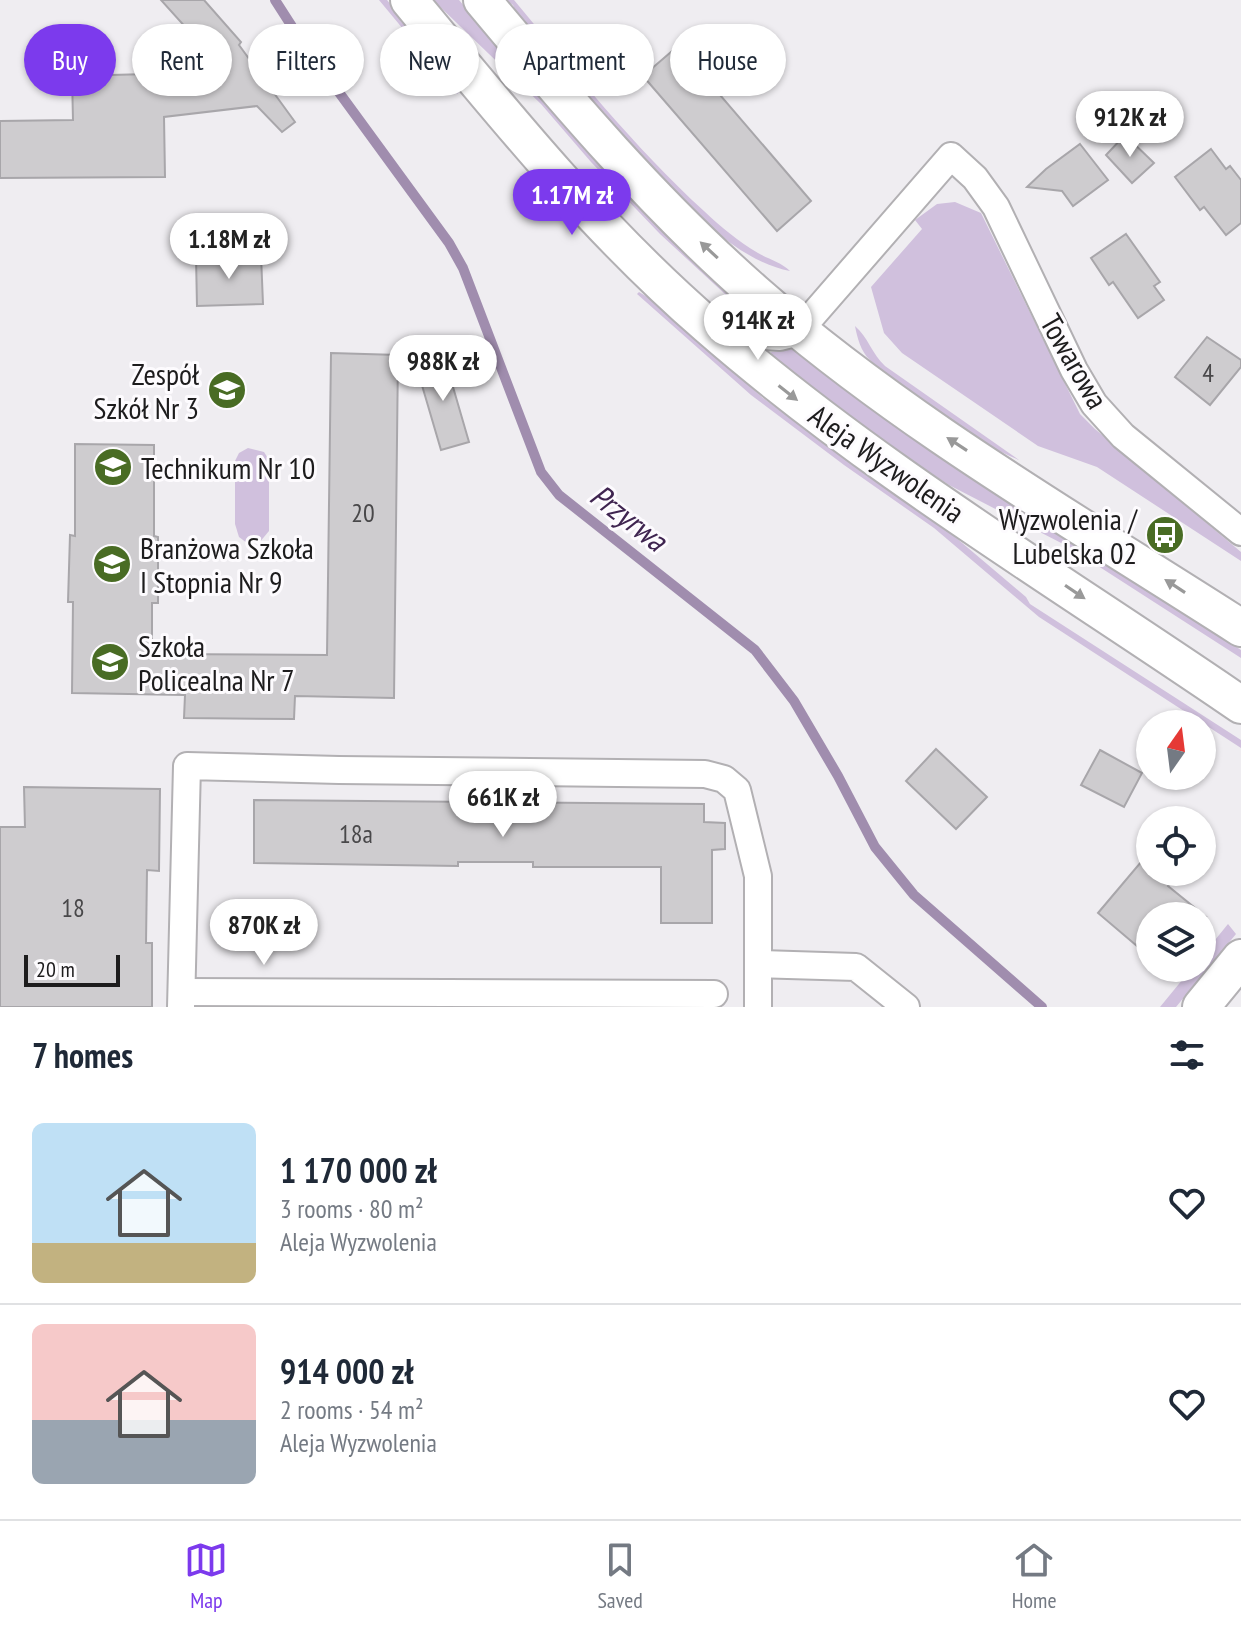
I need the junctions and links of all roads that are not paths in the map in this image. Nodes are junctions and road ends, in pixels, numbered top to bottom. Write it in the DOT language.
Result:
graph roads {
  1 [pos="409,0"];
  2 [pos="482,0"];
  3 [pos="707,325"];
  4 [pos="799,329"];
  5 [pos="1241,532"];
  6 [pos="1241,628"];
  7 [pos="1241,705"];
  8 [pos="1241,958"];
  9 [pos="758,964"];
  10 [pos="714,994"];
  11 [pos="181,999"];
  12 [pos="758,1007"];
  13 [pos="906,1007"];
  14 [pos="1201,1007"];
  1 -- 3 [label="main road, Aleja Wyzwolenia"];
  4 -- 2 [label="main road, Aleja Wyzwolenia, one-way"];
  3 -- 4 [label="street"];
  3 -- 7 [label="main road, Aleja Wyzwolenia, one-way"];
  4 -- 5 [label="street, Towarowa"];
  6 -- 4 [label="main road, Aleja Wyzwolenia, one-way"];
  8 -- 14 [label="main road"];
  9 -- 11 [label="street"];
  9 -- 12 [label="street"];
  9 -- 13 [label="street"];
  10 -- 11 [label="street"];
}
